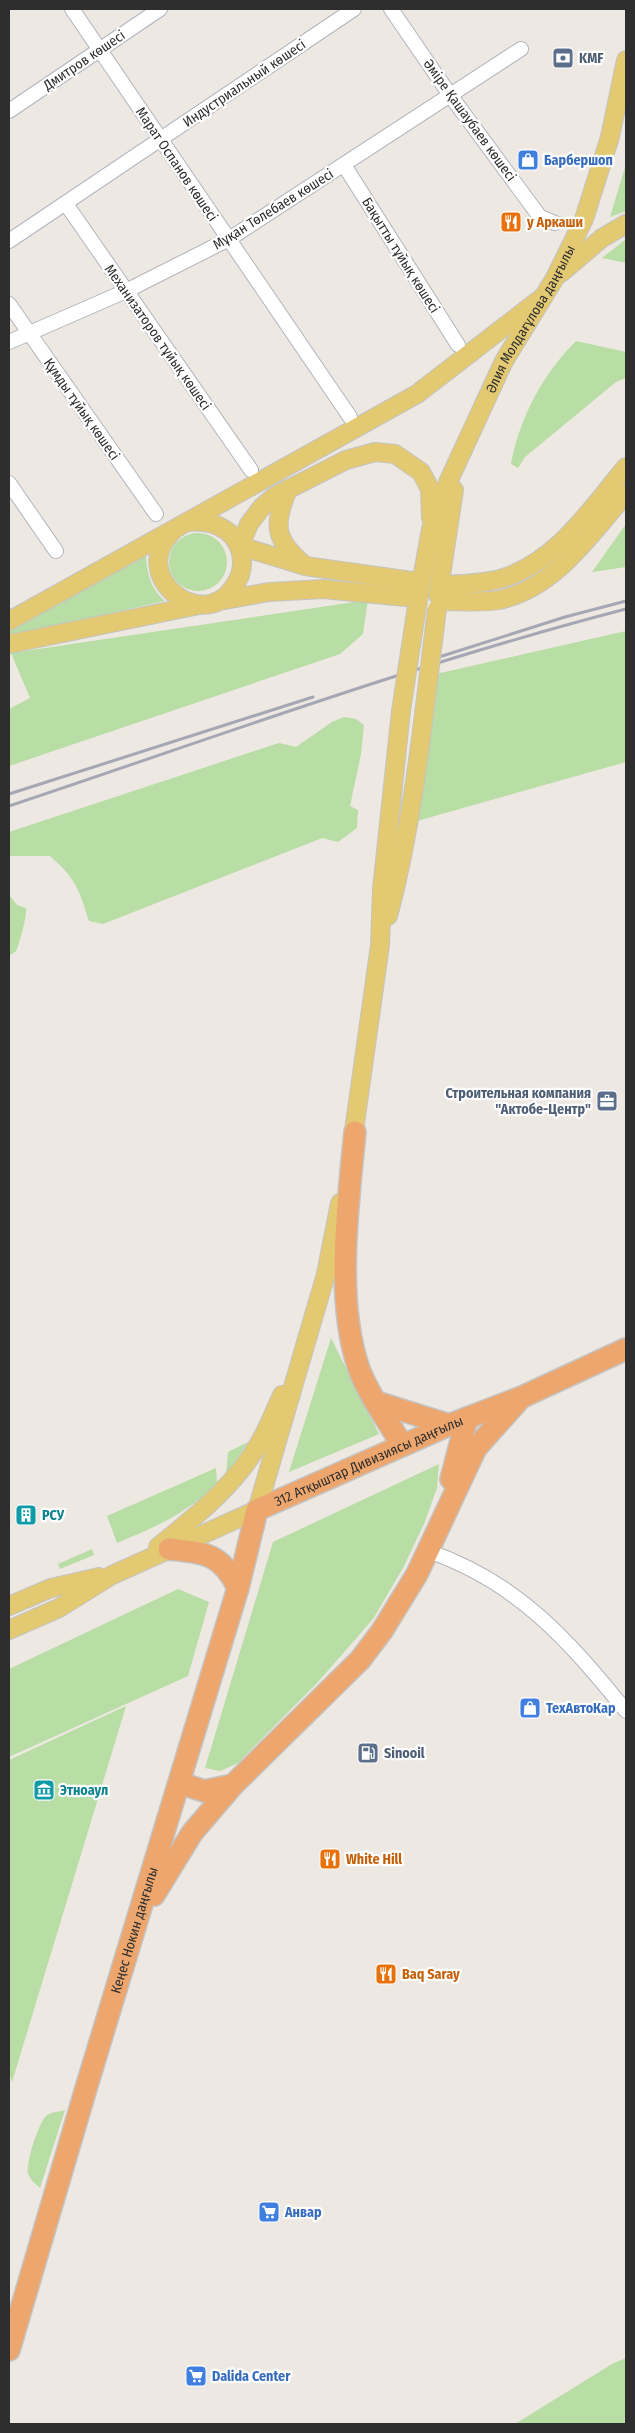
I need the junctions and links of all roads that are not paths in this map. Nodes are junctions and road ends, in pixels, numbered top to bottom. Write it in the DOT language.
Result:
graph roads {
  1 [pos="72,9"];
  2 [pos="160,9"];
  3 [pos="354,9"];
  4 [pos="391,9"];
  5 [pos="99,49"];
  6 [pos="521,49"];
  7 [pos="626,60"];
  8 [pos="450,95"];
  9 [pos="623,97"];
  10 [pos="9,111"];
  11 [pos="160,140"];
  12 [pos="344,165"];
  13 [pos="66,204"];
  14 [pos="555,223"];
  15 [pos="626,224"];
  16 [pos="229,239"];
  17 [pos="9,241"];
  18 [pos="555,278"];
  19 [pos="126,291"];
  20 [pos="543,297"];
  21 [pos="9,304"];
  22 [pos="29,333"];
  23 [pos="9,342"];
  24 [pos="458,345"];
  25 [pos="350,417"];
  26 [pos="470,432"];
  27 [pos="626,467"];
  28 [pos="251,470"];
  29 [pos="9,483"];
  30 [pos="288,489"];
  31 [pos="626,494"];
  32 [pos="156,514"];
  33 [pos="182,525"];
  34 [pos="431,529"];
  35 [pos="240,546"];
  36 [pos="56,551"];
  37 [pos="305,566"];
  38 [pos="417,595"];
  39 [pos="440,598"];
  40 [pos="211,603"];
  41 [pos="9,621"];
  42 [pos="9,644"];
  43 [pos="380,945"];
  44 [pos="355,1132"];
  45 [pos="309,1338"];
  46 [pos="626,1350"];
  47 [pos="522,1397"];
  48 [pos="376,1402"];
  49 [pos="458,1422"];
  50 [pos="402,1445"];
  51 [pos="257,1510"];
  52 [pos="445,1512"];
  53 [pos="170,1549"];
  54 [pos="428,1551"];
  55 [pos="142,1561"];
  56 [pos="112,1574"];
  57 [pos="238,1588"];
  58 [pos="9,1606"];
  59 [pos="9,1630"];
  60 [pos="626,1711"];
  61 [pos="180,1783"];
  62 [pos="233,1785"];
  63 [pos="134,1931"];
  64 [pos="9,2350"];
  1 -- 5 [label="street, Марат Оспанов көшесі"];
  2 -- 5 [label="street, Дмитров көшесі"];
  3 -- 11 [label="street, Индустриальный көшесі"];
  4 -- 8 [label="street, Әміре Қашаубаев көшесі"];
  5 -- 10 [label="street, Дмитров көшесі"];
  5 -- 11 [label="street, Марат Оспанов көшесі"];
  6 -- 8 [label="street, Мұқан Төлебаев көшесі"];
  7 -- 9 [label="main road, Әлия Молдағұлова даңғылы"];
  8 -- 12 [label="street, Мұқан Төлебаев көшесі"];
  8 -- 14 [label="street, Әміре Қашаубаев көшесі"];
  9 -- 18 [label="main road, Әлия Молдағұлова даңғылы"];
  11 -- 13 [label="street, Индустриальный көшесі"];
  11 -- 16 [label="street, Марат Оспанов көшесі"];
  12 -- 16 [label="street, Мұқан Төлебаев көшесі"];
  12 -- 24 [label="street, Бақытты тұйық көшесі"];
  13 -- 17 [label="street, Индустриальный көшесі"];
  13 -- 19 [label="street, Механизаторов тұйық көшесі"];
  15 -- 18 [label="main road"];
  16 -- 19 [label="street, Мұқан Төлебаев көшесі"];
  16 -- 25 [label="street, Марат Оспанов көшесі"];
  18 -- 20 [label="main road, Әлия Молдағұлова даңғылы"];
  19 -- 22 [label="street, Мұқан Төлебаев көшесі"];
  19 -- 28 [label="street, Механизаторов тұйық көшесі"];
  20 -- 26 [label="main road, Әлия Молдағұлова даңғылы"];
  20 -- 33 [label="main road"];
  21 -- 22 [label="street, Құмды тұйық көшесі"];
  22 -- 23 [label="street, Мұқан Төлебаев көшесі"];
  22 -- 32 [label="street, Құмды тұйық көшесі"];
  26 -- 34 [label="main road"];
  26 -- 39 [label="main road"];
  27 -- 39 [label="main road"];
  29 -- 36 [label="street"];
  30 -- 34 [label="main road"];
  30 -- 35 [label="main road"];
  30 -- 37 [label="main road"];
  31 -- 39 [label="main road"];
  33 -- 35 [label="main road"];
  33 -- 40 [label="main road"];
  33 -- 41 [label="main road"];
  34 -- 38 [label="main road"];
  35 -- 37 [label="main road"];
  35 -- 40 [label="main road"];
  37 -- 38 [label="main road"];
  38 -- 40 [label="main road"];
  38 -- 43 [label="main road, bridge"];
  39 -- 43 [label="main road, bridge"];
  40 -- 42 [label="main road"];
  43 -- 44 [label="main road"];
  44 -- 45 [label="main road"];
  44 -- 48 [label="highway"];
  45 -- 51 [label="main road"];
  45 -- 55 [label="main road"];
  46 -- 47 [label="highway, 312 Атқыштар Дивизиясы даңғылы"];
  47 -- 49 [label="highway, 312 Атқыштар Дивизиясы даңғылы"];
  47 -- 52 [label="highway"];
  48 -- 49 [label="highway"];
  48 -- 50 [label="highway"];
  49 -- 50 [label="highway, 312 Атқыштар Дивизиясы даңғылы"];
  49 -- 52 [label="highway"];
  50 -- 51 [label="highway, 312 Атқыштар Дивизиясы даңғылы"];
  51 -- 53 [label="main road, 312 Атқыштар Дивизиясы даңғылы"];
  51 -- 57 [label="highway, Кеңес Нокин даңғылы"];
  52 -- 54 [label="highway"];
  53 -- 55 [label="main road, 312 Атқыштар Дивизиясы даңғылы"];
  53 -- 57 [label="highway"];
  54 -- 60 [label="street"];
  54 -- 62 [label="highway"];
  55 -- 56 [label="main road, 312 Атқыштар Дивизиясы даңғылы"];
  56 -- 58 [label="main road, 312 Атқыштар Дивизиясы даңғылы"];
  56 -- 59 [label="main road, 312 Атқыштар Дивизиясы даңғылы"];
  57 -- 61 [label="highway, Кеңес Нокин даңғылы"];
  61 -- 62 [label="highway"];
  61 -- 63 [label="highway, Кеңес Нокин даңғылы"];
  62 -- 63 [label="highway"];
  63 -- 64 [label="highway, Кеңес Нокин даңғылы"];
}
